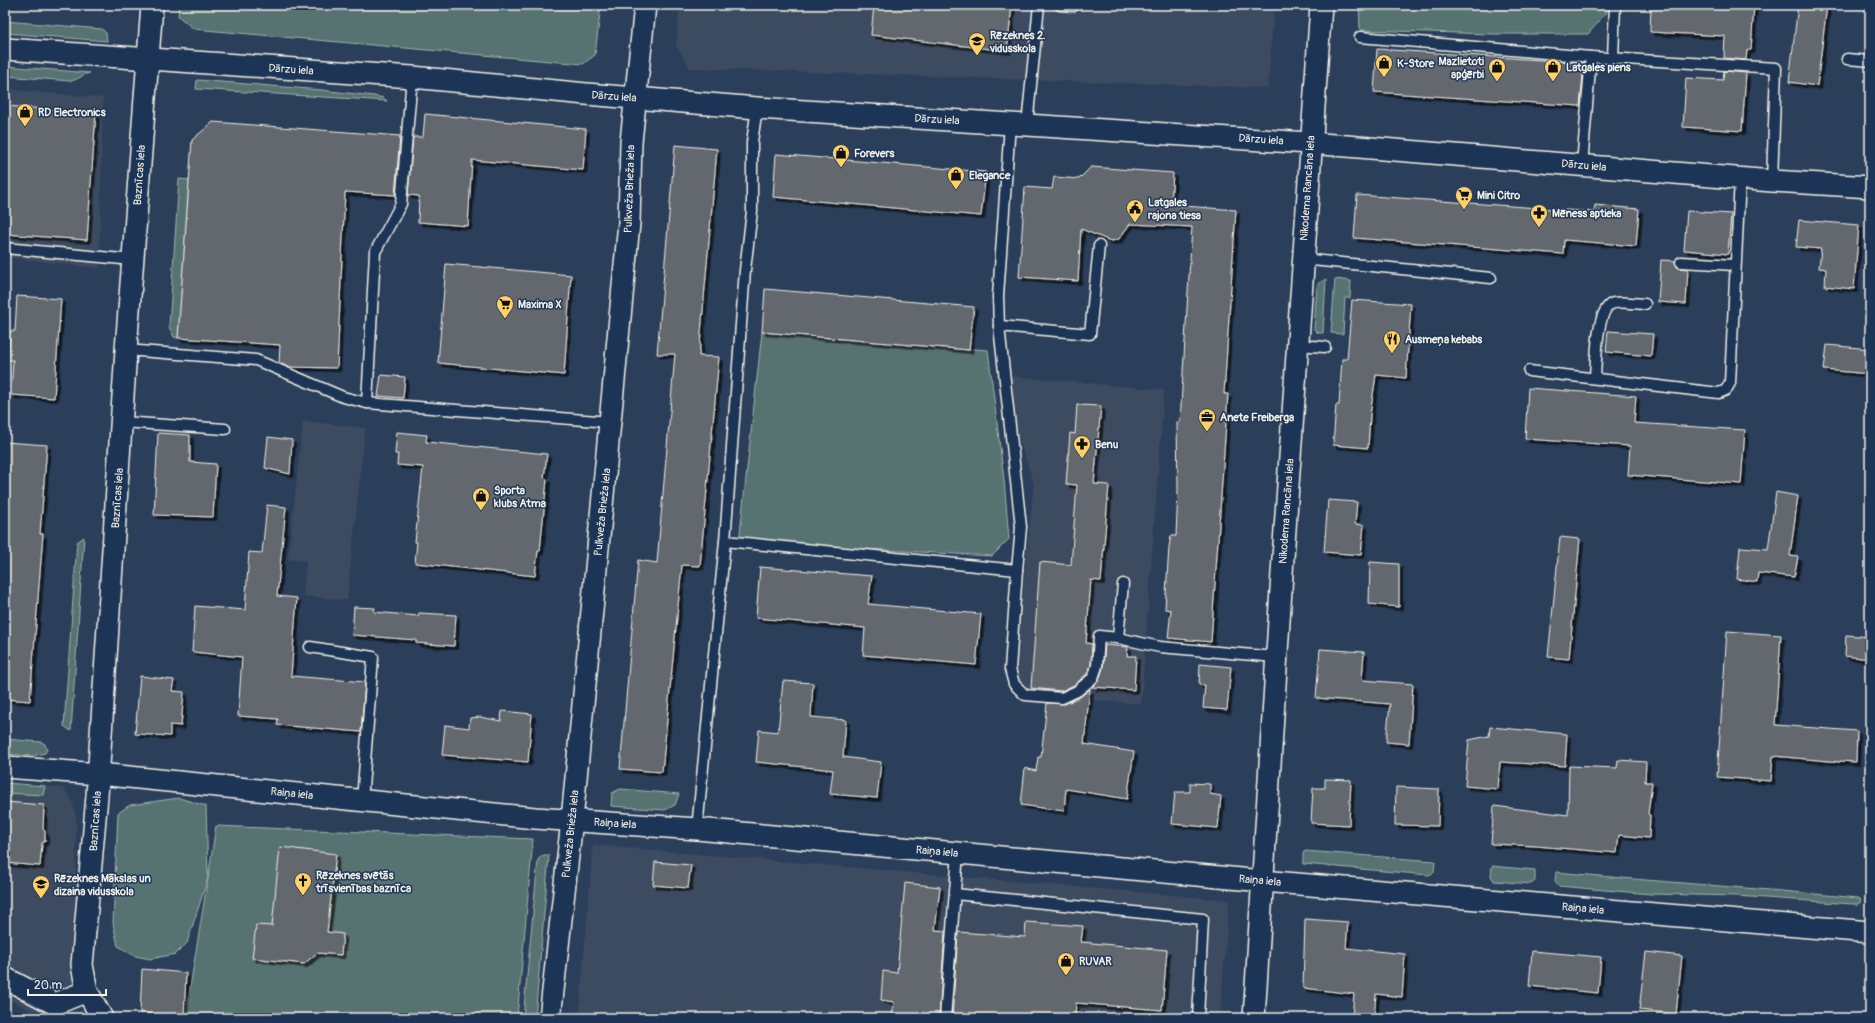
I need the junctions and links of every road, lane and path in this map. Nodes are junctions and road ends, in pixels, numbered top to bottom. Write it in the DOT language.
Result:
graph roads {
  1 [pos="152,5"];
  2 [pos="645,5"];
  3 [pos="1039,5"];
  4 [pos="1060,5"];
  5 [pos="1321,5"];
  6 [pos="1616,5"];
  7 [pos="1073,6"];
  8 [pos="1360,36"];
  9 [pos="5,49"];
  10 [pos="1591,57"];
  11 [pos="1613,58"];
  12 [pos="147,59"];
  13 [pos="1847,59"];
  14 [pos="1870,61"];
  15 [pos="412,77"];
  16 [pos="635,98"];
  17 [pos="757,108"];
  18 [pos="1019,124"];
  19 [pos="1310,143"];
  20 [pos="1582,165"];
  21 [pos="1740,178"];
  22 [pos="1772,181"];
  23 [pos="1870,187"];
  24 [pos="1099,246"];
  25 [pos="5,248"];
  26 [pos="1302,259"];
  27 [pos="133,260"];
  28 [pos="1682,262"];
  29 [pos="1735,265"];
  30 [pos="1490,278"];
  31 [pos="1645,304"];
  32 [pos="998,326"];
  33 [pos="1297,345"];
  34 [pos="1325,347"];
  35 [pos="126,350"];
  36 [pos="1529,371"];
  37 [pos="1595,378"];
  38 [pos="367,403"];
  39 [pos="122,422"];
  40 [pos="610,422"];
  41 [pos="225,429"];
  42 [pos="724,541"];
  43 [pos="1017,570"];
  44 [pos="1123,584"];
  45 [pos="1118,638"];
  46 [pos="310,647"];
  47 [pos="1276,657"];
  48 [pos="5,766"];
  49 [pos="99,774"];
  50 [pos="362,801"];
  51 [pos="572,820"];
  52 [pos="697,829"];
  53 [pos="958,853"];
  54 [pos="1262,881"];
  55 [pos="955,894"];
  56 [pos="1870,932"];
  57 [pos="5,978"];
  58 [pos="86,991"];
  59 [pos="102,1018"];
  60 [pos="550,1018"];
  61 [pos="945,1018"];
  62 [pos="1198,1018"];
  63 [pos="1254,1018"];
  1 -- 12 [label="street, Baznīcas iela"];
  2 -- 16 [label="street, Pulkveža Brieža iela"];
  3 -- 18 [label="lane"];
  4 -- 7 [label="lane"];
  5 -- 19 [label="street, Nikodema Rancāna iela"];
  6 -- 11 [label="lane"];
  8 -- 10 [label="lane"];
  9 -- 12 [label="street, Dārzu iela"];
  10 -- 11 [label="lane"];
  10 -- 20 [label="lane"];
  11 -- 22 [label="lane"];
  12 -- 15 [label="street, Dārzu iela"];
  12 -- 27 [label="street, Baznīcas iela"];
  13 -- 14 [label="lane"];
  15 -- 16 [label="street, Dārzu iela"];
  15 -- 38 [label="lane"];
  16 -- 17 [label="street, Dārzu iela"];
  16 -- 40 [label="street, Pulkveža Brieža iela"];
  17 -- 18 [label="street, Dārzu iela"];
  17 -- 42 [label="lane"];
  18 -- 19 [label="street, Dārzu iela"];
  18 -- 32 [label="lane"];
  19 -- 20 [label="street, Dārzu iela"];
  19 -- 26 [label="street, Nikodema Rancāna iela"];
  20 -- 21 [label="street, Dārzu iela"];
  21 -- 22 [label="street, Dārzu iela"];
  21 -- 29 [label="lane"];
  22 -- 23 [label="street, Dārzu iela"];
  24 -- 32 [label="lane"];
  25 -- 27 [label="lane"];
  26 -- 30 [label="lane"];
  26 -- 33 [label="street, Nikodema Rancāna iela"];
  27 -- 35 [label="street, Baznīcas iela"];
  28 -- 29 [label="lane"];
  29 -- 37 [label="lane"];
  31 -- 37 [label="lane"];
  32 -- 43 [label="lane"];
  33 -- 34 [label="lane"];
  33 -- 47 [label="street, Nikodema Rancāna iela"];
  35 -- 38 [label="lane"];
  35 -- 39 [label="street, Baznīcas iela"];
  36 -- 37 [label="lane"];
  38 -- 40 [label="lane"];
  39 -- 41 [label="lane"];
  39 -- 49 [label="street, Baznīcas iela"];
  40 -- 51 [label="street, Pulkveža Brieža iela"];
  42 -- 43 [label="lane"];
  42 -- 52 [label="lane"];
  43 -- 45 [label="lane"];
  44 -- 45 [label="lane"];
  45 -- 47 [label="lane"];
  46 -- 50 [label="lane"];
  47 -- 54 [label="street, Nikodema Rancāna iela"];
  48 -- 49 [label="street, Raiņa iela"];
  49 -- 50 [label="street, Raiņa iela"];
  49 -- 58 [label="street, Baznīcas iela"];
  50 -- 51 [label="street, Raiņa iela"];
  51 -- 52 [label="street, Raiņa iela"];
  51 -- 60 [label="street, Pulkveža Brieža iela"];
  52 -- 53 [label="street, Raiņa iela"];
  53 -- 54 [label="street, Raiņa iela"];
  53 -- 55 [label="lane"];
  54 -- 56 [label="street, Raiņa iela"];
  54 -- 63 [label="street, Nikodema Rancāna iela"];
  55 -- 61 [label="lane"];
  55 -- 62 [label="lane"];
  57 -- 58 [label="street"];
  58 -- 59 [label="street"];
}
